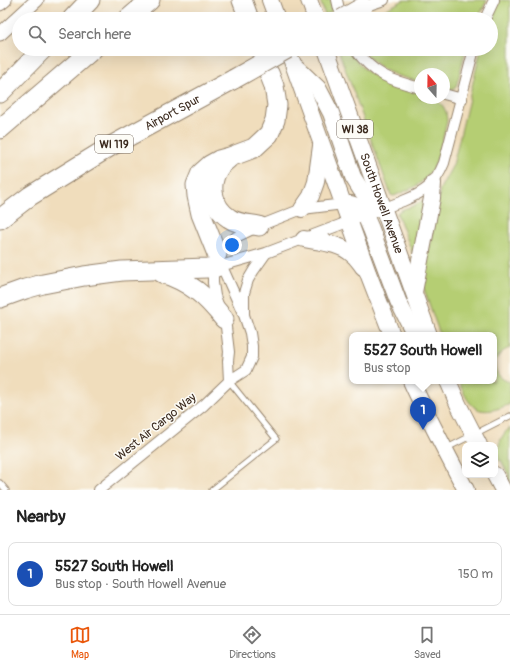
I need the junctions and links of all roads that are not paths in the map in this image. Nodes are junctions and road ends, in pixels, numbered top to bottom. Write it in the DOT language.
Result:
graph roads {
  1 [pos="5,0"];
  2 [pos="37,0"];
  3 [pos="90,0"];
  4 [pos="150,0"];
  5 [pos="242,0"];
  6 [pos="270,0"];
  7 [pos="309,0"];
  8 [pos="384,0"];
  9 [pos="494,0"];
  10 [pos="0,4"];
  11 [pos="368,4"];
  12 [pos="339,9"];
  13 [pos="24,12"];
  14 [pos="79,12"];
  15 [pos="136,12"];
  16 [pos="246,12"];
  17 [pos="274,12"];
  18 [pos="313,12"];
  19 [pos="488,12"];
  20 [pos="12,23"];
  21 [pos="0,34"];
  22 [pos="36,56"];
  23 [pos="85,56"];
  24 [pos="329,56"];
  25 [pos="362,56"];
  26 [pos="472,56"];
  27 [pos="291,58"];
  28 [pos="269,73"];
  29 [pos="414,86"];
  30 [pos="0,93"];
  31 [pos="450,96"];
  32 [pos="462,99"];
  33 [pos="0,129"];
  34 [pos="322,143"];
  35 [pos="230,157"];
  36 [pos="433,183"];
  37 [pos="344,204"];
  38 [pos="384,208"];
  39 [pos="302,209"];
  40 [pos="365,215"];
  41 [pos="0,219"];
  42 [pos="349,221"];
  43 [pos="259,226"];
  44 [pos="304,239"];
  45 [pos="266,253"];
  46 [pos="217,260"];
  47 [pos="155,270"];
  48 [pos="368,273"];
  49 [pos="414,292"];
  50 [pos="0,298"];
  51 [pos="244,315"];
  52 [pos="224,318"];
  53 [pos="391,332"];
  54 [pos="414,332"];
  55 [pos="428,332"];
  56 [pos="229,381"];
  57 [pos="412,384"];
  58 [pos="445,384"];
  59 [pos="449,384"];
  60 [pos="458,404"];
  61 [pos="510,416"];
  62 [pos="476,439"];
  63 [pos="444,449"];
  64 [pos="497,478"];
  65 [pos="0,483"];
  66 [pos="6,490"];
  67 [pos="99,490"];
  68 [pos="212,490"];
  69 [pos="466,490"];
  70 [pos="503,490"];
  1 -- 10 [label="street"];
  2 -- 13 [label="street"];
  3 -- 14 [label="highway"];
  4 -- 15 [label="highway"];
  5 -- 16 [label="highway"];
  6 -- 17 [label="main road"];
  7 -- 18 [label="main road"];
  8 -- 11 [label="street"];
  9 -- 19 [label="street"];
  11 -- 12 [label="highway, bridge"];
  20 -- 21 [label="street"];
  22 -- 30 [label="highway"];
  23 -- 33 [label="highway"];
  24 -- 38 [label="main road, South Howell Avenue / WI 38"];
  25 -- 29 [label="street"];
  26 -- 32 [label="street"];
  27 -- 34 [label="main road, WI 38"];
  27 -- 38 [label="main road"];
  27 -- 41 [label="highway, Airport Spur / WI 119, bridge"];
  28 -- 35 [label="highway"];
  31 -- 32 [label="street"];
  32 -- 36 [label="street"];
  34 -- 37 [label="main road, WI 38"];
  34 -- 39 [label="main road"];
  35 -- 43 [label="highway"];
  35 -- 46 [label="highway"];
  36 -- 38 [label="street"];
  36 -- 49 [label="main road"];
  37 -- 39 [label="street"];
  37 -- 40 [label="main road"];
  37 -- 42 [label="main road, WI 38"];
  38 -- 40 [label="street"];
  38 -- 49 [label="main road, South Howell Avenue / WI 38"];
  39 -- 43 [label="street"];
  40 -- 42 [label="street"];
  40 -- 54 [label="main road"];
  42 -- 44 [label="street"];
  42 -- 48 [label="main road, WI 38"];
  43 -- 46 [label="street"];
  44 -- 45 [label="street"];
  44 -- 48 [label="main road"];
  45 -- 46 [label="street"];
  45 -- 51 [label="street, West Air Cargo Way"];
  46 -- 47 [label="highway"];
  46 -- 51 [label="street"];
  46 -- 52 [label="street"];
  47 -- 50 [label="highway"];
  47 -- 52 [label="highway"];
  48 -- 53 [label="main road, WI 38"];
  49 -- 55 [label="main road, South Howell Avenue / WI 38"];
  51 -- 56 [label="street, West Air Cargo Way"];
  52 -- 56 [label="street"];
  56 -- 67 [label="street, West Air Cargo Way"];
  56 -- 68 [label="lane"];
  57 -- 63 [label="main road"];
  58 -- 60 [label="main road"];
  59 -- 60 [label="main road"];
  60 -- 62 [label="main road"];
  61 -- 62 [label="lane"];
  62 -- 63 [label="lane"];
  63 -- 69 [label="main road"];
  64 -- 70 [label="main road"];
  65 -- 66 [label="lane"];
}
